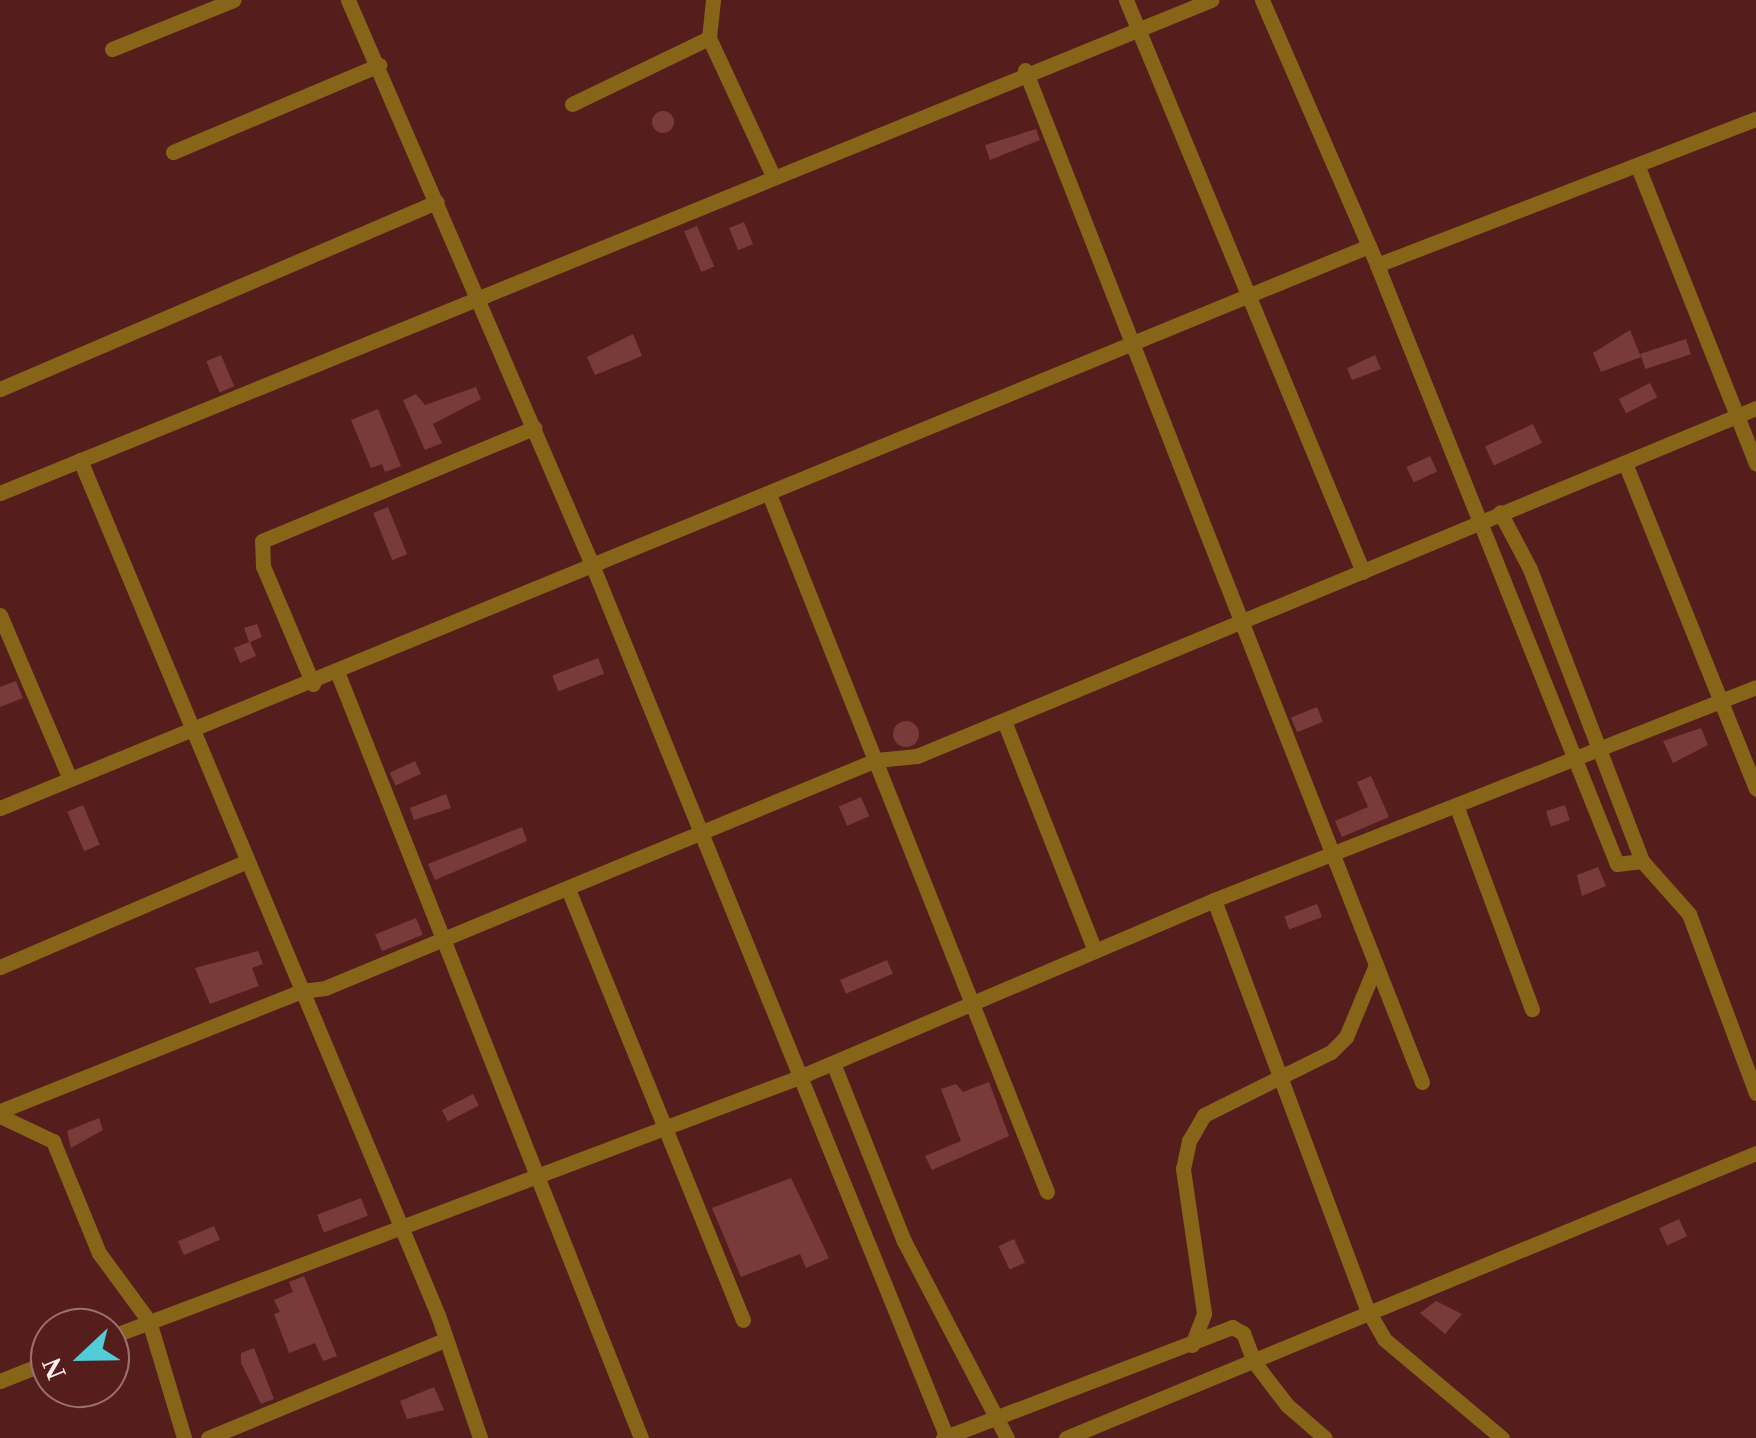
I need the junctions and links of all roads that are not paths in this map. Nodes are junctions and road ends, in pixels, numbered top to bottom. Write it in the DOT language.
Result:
graph roads {
  1 [pos="233,0"];
  2 [pos="348,0"];
  3 [pos="713,0"];
  4 [pos="1126,0"];
  5 [pos="1211,0"];
  6 [pos="1262,0"];
  7 [pos="192,8"];
  8 [pos="1140,34"];
  9 [pos="709,38"];
  10 [pos="112,50"];
  11 [pos="379,66"];
  12 [pos="1026,70"];
  13 [pos="572,104"];
  14 [pos="1756,119"];
  15 [pos="172,152"];
  16 [pos="1638,166"];
  17 [pos="772,174"];
  18 [pos="437,202"];
  19 [pos="1369,246"];
  20 [pos="1377,265"];
  21 [pos="1248,296"];
  22 [pos="479,298"];
  23 [pos="1132,343"];
  24 [pos="0,389"];
  25 [pos="1756,408"];
  26 [pos="1737,416"];
  27 [pos="534,428"];
  28 [pos="80,460"];
  29 [pos="1756,462"];
  30 [pos="1625,463"];
  31 [pos="0,493"];
  32 [pos="769,494"];
  33 [pos="1500,512"];
  34 [pos="1475,522"];
  35 [pos="593,567"];
  36 [pos="1363,572"];
  37 [pos="0,615"];
  38 [pos="1244,622"];
  39 [pos="338,674"];
  40 [pos="313,684"];
  41 [pos="1756,687"];
  42 [pos="1720,701"];
  43 [pos="1004,721"];
  44 [pos="190,734"];
  45 [pos="1600,745"];
  46 [pos="1570,756"];
  47 [pos="876,760"];
  48 [pos="70,779"];
  49 [pos="1756,789"];
  50 [pos="1456,805"];
  51 [pos="0,808"];
  52 [pos="700,834"];
  53 [pos="1332,854"];
  54 [pos="1642,860"];
  55 [pos="245,862"];
  56 [pos="568,889"];
  57 [pos="1214,900"];
  58 [pos="446,939"];
  59 [pos="1095,950"];
  60 [pos="1376,965"];
  61 [pos="0,967"];
  62 [pos="301,992"];
  63 [pos="974,1003"];
  64 [pos="1532,1010"];
  65 [pos="833,1062"];
  66 [pos="797,1078"];
  67 [pos="1282,1080"];
  68 [pos="1422,1082"];
  69 [pos="1756,1093"];
  70 [pos="0,1113"];
  71 [pos="666,1126"];
  72 [pos="1756,1152"];
  73 [pos="540,1172"];
  74 [pos="1047,1192"];
  75 [pos="400,1224"];
  76 [pos="1367,1309"];
  77 [pos="743,1320"];
  78 [pos="148,1322"];
  79 [pos="130,1329"];
  80 [pos="446,1340"];
  81 [pos="1192,1345"];
  82 [pos="1254,1362"];
  83 [pos="30,1369"];
  84 [pos="0,1381"];
  85 [pos="996,1418"];
  86 [pos="184,1438"];
  87 [pos="208,1438"];
  88 [pos="480,1438"];
  89 [pos="641,1438"];
  90 [pos="946,1438"];
  91 [pos="1007,1438"];
  92 [pos="1066,1438"];
  93 [pos="1326,1438"];
  94 [pos="1502,1438"];
  1 -- 7 [label="street"];
  2 -- 11 [label="street"];
  3 -- 9 [label="street"];
  4 -- 8 [label="street"];
  5 -- 8 [label="street"];
  6 -- 19 [label="street"];
  7 -- 10 [label="street"];
  8 -- 12 [label="street"];
  8 -- 21 [label="street"];
  9 -- 13 [label="street"];
  9 -- 17 [label="street"];
  11 -- 15 [label="street"];
  11 -- 18 [label="street"];
  12 -- 17 [label="street"];
  12 -- 23 [label="street"];
  14 -- 16 [label="street"];
  16 -- 20 [label="street"];
  16 -- 26 [label="street"];
  17 -- 22 [label="street"];
  18 -- 22 [label="street"];
  18 -- 24 [label="street"];
  19 -- 20 [label="street"];
  19 -- 21 [label="street"];
  20 -- 34 [label="street"];
  21 -- 23 [label="street"];
  21 -- 36 [label="street"];
  22 -- 27 [label="street"];
  22 -- 28 [label="street"];
  23 -- 32 [label="street"];
  23 -- 38 [label="street"];
  25 -- 26 [label="street"];
  26 -- 29 [label="street"];
  26 -- 30 [label="street"];
  27 -- 35 [label="street"];
  27 -- 40 [label="street"];
  28 -- 31 [label="street"];
  28 -- 44 [label="street"];
  30 -- 33 [label="street"];
  30 -- 42 [label="street"];
  32 -- 35 [label="street"];
  32 -- 47 [label="street"];
  33 -- 34 [label="street"];
  33 -- 45 [label="street"];
  34 -- 36 [label="street"];
  34 -- 46 [label="street"];
  35 -- 39 [label="street"];
  35 -- 52 [label="street"];
  36 -- 38 [label="street"];
  37 -- 48 [label="street"];
  38 -- 43 [label="street"];
  38 -- 53 [label="street"];
  39 -- 40 [label="street"];
  39 -- 58 [label="street"];
  40 -- 44 [label="street"];
  41 -- 42 [label="street"];
  42 -- 45 [label="street"];
  42 -- 49 [label="street"];
  43 -- 47 [label="street"];
  43 -- 59 [label="street"];
  44 -- 48 [label="street"];
  44 -- 55 [label="street"];
  45 -- 46 [label="street"];
  45 -- 54 [label="street"];
  46 -- 50 [label="street"];
  46 -- 54 [label="street"];
  47 -- 52 [label="street"];
  47 -- 63 [label="street"];
  48 -- 51 [label="street"];
  50 -- 53 [label="street"];
  50 -- 64 [label="street"];
  52 -- 56 [label="street"];
  52 -- 66 [label="street"];
  53 -- 57 [label="street"];
  53 -- 60 [label="street"];
  54 -- 69 [label="street"];
  55 -- 61 [label="street"];
  55 -- 62 [label="street"];
  56 -- 58 [label="street"];
  56 -- 71 [label="street"];
  57 -- 59 [label="street"];
  57 -- 67 [label="street"];
  58 -- 62 [label="street"];
  58 -- 73 [label="street"];
  59 -- 63 [label="street"];
  60 -- 67 [label="street"];
  60 -- 68 [label="street"];
  62 -- 70 [label="street"];
  62 -- 75 [label="street"];
  63 -- 65 [label="street"];
  63 -- 74 [label="street"];
  65 -- 66 [label="street"];
  65 -- 85 [label="street"];
  66 -- 71 [label="street"];
  66 -- 90 [label="street"];
  67 -- 76 [label="street"];
  67 -- 81 [label="street"];
  70 -- 78 [label="street"];
  71 -- 73 [label="street"];
  71 -- 77 [label="street"];
  72 -- 76 [label="street"];
  73 -- 75 [label="street"];
  73 -- 89 [label="street"];
  75 -- 78 [label="street"];
  75 -- 80 [label="street"];
  76 -- 82 [label="street"];
  76 -- 94 [label="street"];
  78 -- 79 [label="street"];
  78 -- 86 [label="street"];
  80 -- 87 [label="street"];
  80 -- 88 [label="street"];
  81 -- 82 [label="street"];
  81 -- 85 [label="street"];
  82 -- 92 [label="street"];
  82 -- 93 [label="street"];
  83 -- 84 [label="street"];
  85 -- 90 [label="street"];
  85 -- 91 [label="street"];
}
